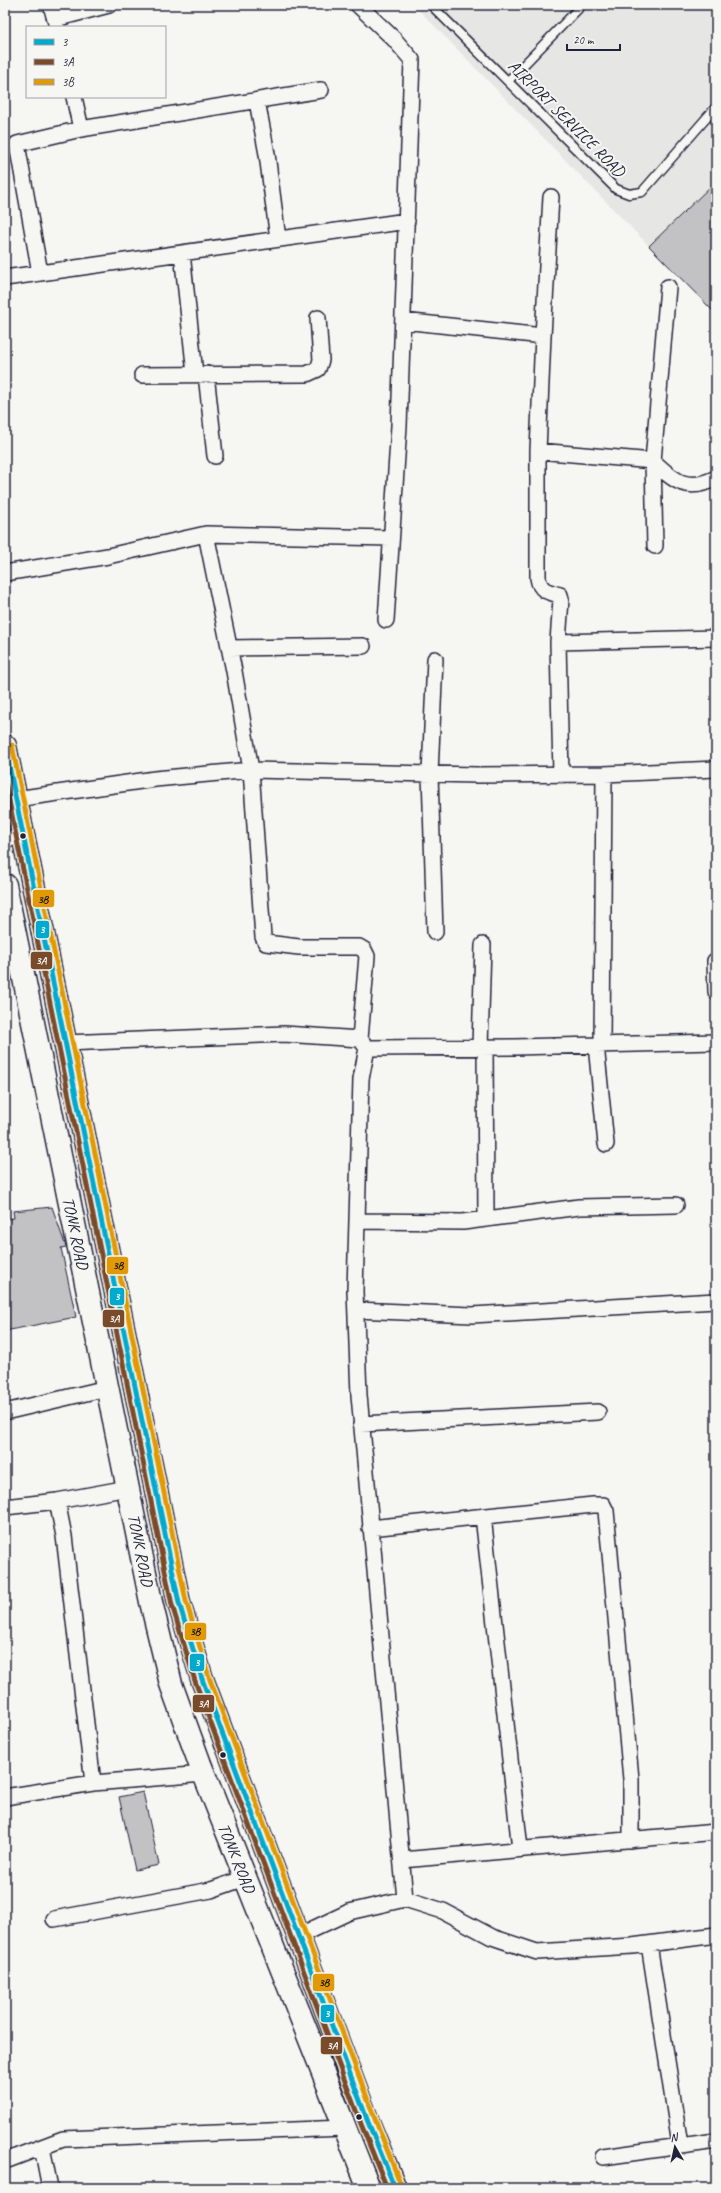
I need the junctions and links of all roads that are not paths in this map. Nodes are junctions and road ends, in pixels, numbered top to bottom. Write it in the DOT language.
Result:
graph roads {
  1 [pos="109,5"];
  2 [pos="358,5"];
  3 [pos="431,5"];
  4 [pos="582,5"];
  5 [pos="54,17"];
  6 [pos="508,81"];
  7 [pos="321,90"];
  8 [pos="74,98"];
  9 [pos="257,101"];
  10 [pos="716,107"];
  11 [pos="82,129"];
  12 [pos="551,197"];
  13 [pos="407,221"];
  14 [pos="278,239"];
  15 [pos="182,253"];
  16 [pos="40,273"];
  17 [pos="5,278"];
  18 [pos="668,287"];
  19 [pos="318,318"];
  20 [pos="403,321"];
  21 [pos="543,336"];
  22 [pos="142,374"];
  23 [pos="201,374"];
  24 [pos="538,451"];
  25 [pos="215,456"];
  26 [pos="653,461"];
  27 [pos="716,478"];
  28 [pos="206,534"];
  29 [pos="391,538"];
  30 [pos="655,546"];
  31 [pos="5,573"];
  32 [pos="386,620"];
  33 [pos="716,638"];
  34 [pos="558,642"];
  35 [pos="363,646"];
  36 [pos="229,648"];
  37 [pos="435,659"];
  38 [pos="5,746"];
  39 [pos="716,769"];
  40 [pos="251,770"];
  41 [pos="430,774"];
  42 [pos="561,774"];
  43 [pos="604,774"];
  44 [pos="16,799"];
  45 [pos="14,838"];
  46 [pos="5,885"];
  47 [pos="435,932"];
  48 [pos="483,945"];
  49 [pos="715,961"];
  50 [pos="716,992"];
  51 [pos="65,1042"];
  52 [pos="716,1042"];
  53 [pos="363,1043"];
  54 [pos="599,1045"];
  55 [pos="483,1047"];
  56 [pos="606,1144"];
  57 [pos="676,1205"];
  58 [pos="486,1218"];
  59 [pos="357,1221"];
  60 [pos="716,1301"];
  61 [pos="356,1310"];
  62 [pos="107,1388"];
  63 [pos="5,1412"];
  64 [pos="598,1412"];
  65 [pos="361,1424"];
  66 [pos="128,1488"];
  67 [pos="57,1501"];
  68 [pos="5,1507"];
  69 [pos="483,1516"];
  70 [pos="370,1528"];
  71 [pos="204,1774"];
  72 [pos="93,1783"];
  73 [pos="5,1797"];
  74 [pos="716,1832"];
  75 [pos="631,1840"];
  76 [pos="520,1849"];
  77 [pos="402,1860"];
  78 [pos="245,1878"];
  79 [pos="405,1898"];
  80 [pos="54,1919"];
  81 [pos="716,1935"];
  82 [pos="298,1936"];
  83 [pos="649,1944"];
  84 [pos="344,2128"];
  85 [pos="716,2141"];
  86 [pos="680,2145"];
  87 [pos="42,2147"];
  88 [pos="603,2157"];
  89 [pos="5,2161"];
  90 [pos="50,2188"];
  91 [pos="369,2188"];
  92 [pos="395,2188"];
  1 -- 5 [label="street"];
  2 -- 13 [label="street"];
  3 -- 6 [label="lane, AIRPORT SERVICE ROAD"];
  4 -- 6 [label="lane"];
  6 -- 10 [label="lane, AIRPORT SERVICE ROAD"];
  7 -- 9 [label="street"];
  8 -- 11 [label="street"];
  9 -- 11 [label="street"];
  9 -- 14 [label="street"];
  11 -- 16 [label="street"];
  12 -- 21 [label="street"];
  13 -- 14 [label="street"];
  13 -- 20 [label="street"];
  14 -- 15 [label="street"];
  15 -- 16 [label="street"];
  15 -- 23 [label="street"];
  16 -- 17 [label="street"];
  18 -- 26 [label="street"];
  19 -- 23 [label="street"];
  20 -- 21 [label="street"];
  20 -- 29 [label="street"];
  21 -- 24 [label="street"];
  22 -- 23 [label="street"];
  23 -- 25 [label="street"];
  24 -- 26 [label="street"];
  24 -- 34 [label="street"];
  26 -- 27 [label="street"];
  26 -- 30 [label="street"];
  28 -- 29 [label="street"];
  28 -- 31 [label="street"];
  28 -- 36 [label="street"];
  29 -- 32 [label="street"];
  33 -- 34 [label="street"];
  34 -- 42 [label="street"];
  35 -- 36 [label="street"];
  36 -- 40 [label="street"];
  37 -- 41 [label="street"];
  38 -- 44 [label="main road, TONK ROAD"];
  39 -- 43 [label="street"];
  40 -- 41 [label="street"];
  40 -- 44 [label="street"];
  40 -- 53 [label="street"];
  41 -- 42 [label="street"];
  41 -- 47 [label="street"];
  42 -- 43 [label="street"];
  43 -- 54 [label="street"];
  44 -- 45 [label="main road, TONK ROAD"];
  45 -- 51 [label="main road, TONK ROAD"];
  46 -- 62 [label="main road, TONK ROAD"];
  48 -- 55 [label="street"];
  49 -- 50 [label="street"];
  51 -- 53 [label="street"];
  51 -- 82 [label="main road, TONK ROAD"];
  52 -- 54 [label="street"];
  53 -- 55 [label="street"];
  53 -- 59 [label="street"];
  54 -- 55 [label="street"];
  54 -- 56 [label="street"];
  55 -- 58 [label="street"];
  57 -- 58 [label="street"];
  58 -- 59 [label="street"];
  59 -- 61 [label="street"];
  60 -- 61 [label="street"];
  61 -- 65 [label="street"];
  62 -- 63 [label="street"];
  62 -- 66 [label="main road, TONK ROAD"];
  64 -- 65 [label="street"];
  65 -- 70 [label="street"];
  66 -- 67 [label="street"];
  66 -- 71 [label="main road, TONK ROAD"];
  67 -- 68 [label="street"];
  67 -- 72 [label="street"];
  69 -- 70 [label="street"];
  69 -- 75 [label="street"];
  69 -- 76 [label="street"];
  70 -- 77 [label="street"];
  71 -- 72 [label="street"];
  71 -- 78 [label="main road, TONK ROAD"];
  72 -- 73 [label="street"];
  74 -- 75 [label="street"];
  75 -- 76 [label="street"];
  76 -- 77 [label="street"];
  77 -- 79 [label="street"];
  78 -- 80 [label="street"];
  78 -- 84 [label="main road, TONK ROAD"];
  79 -- 82 [label="street"];
  79 -- 83 [label="street"];
  81 -- 83 [label="street"];
  82 -- 92 [label="main road, TONK ROAD"];
  83 -- 86 [label="street"];
  84 -- 87 [label="street"];
  84 -- 91 [label="main road, TONK ROAD"];
  85 -- 86 [label="street"];
  86 -- 88 [label="street"];
  87 -- 89 [label="street"];
  87 -- 90 [label="street"];
}
